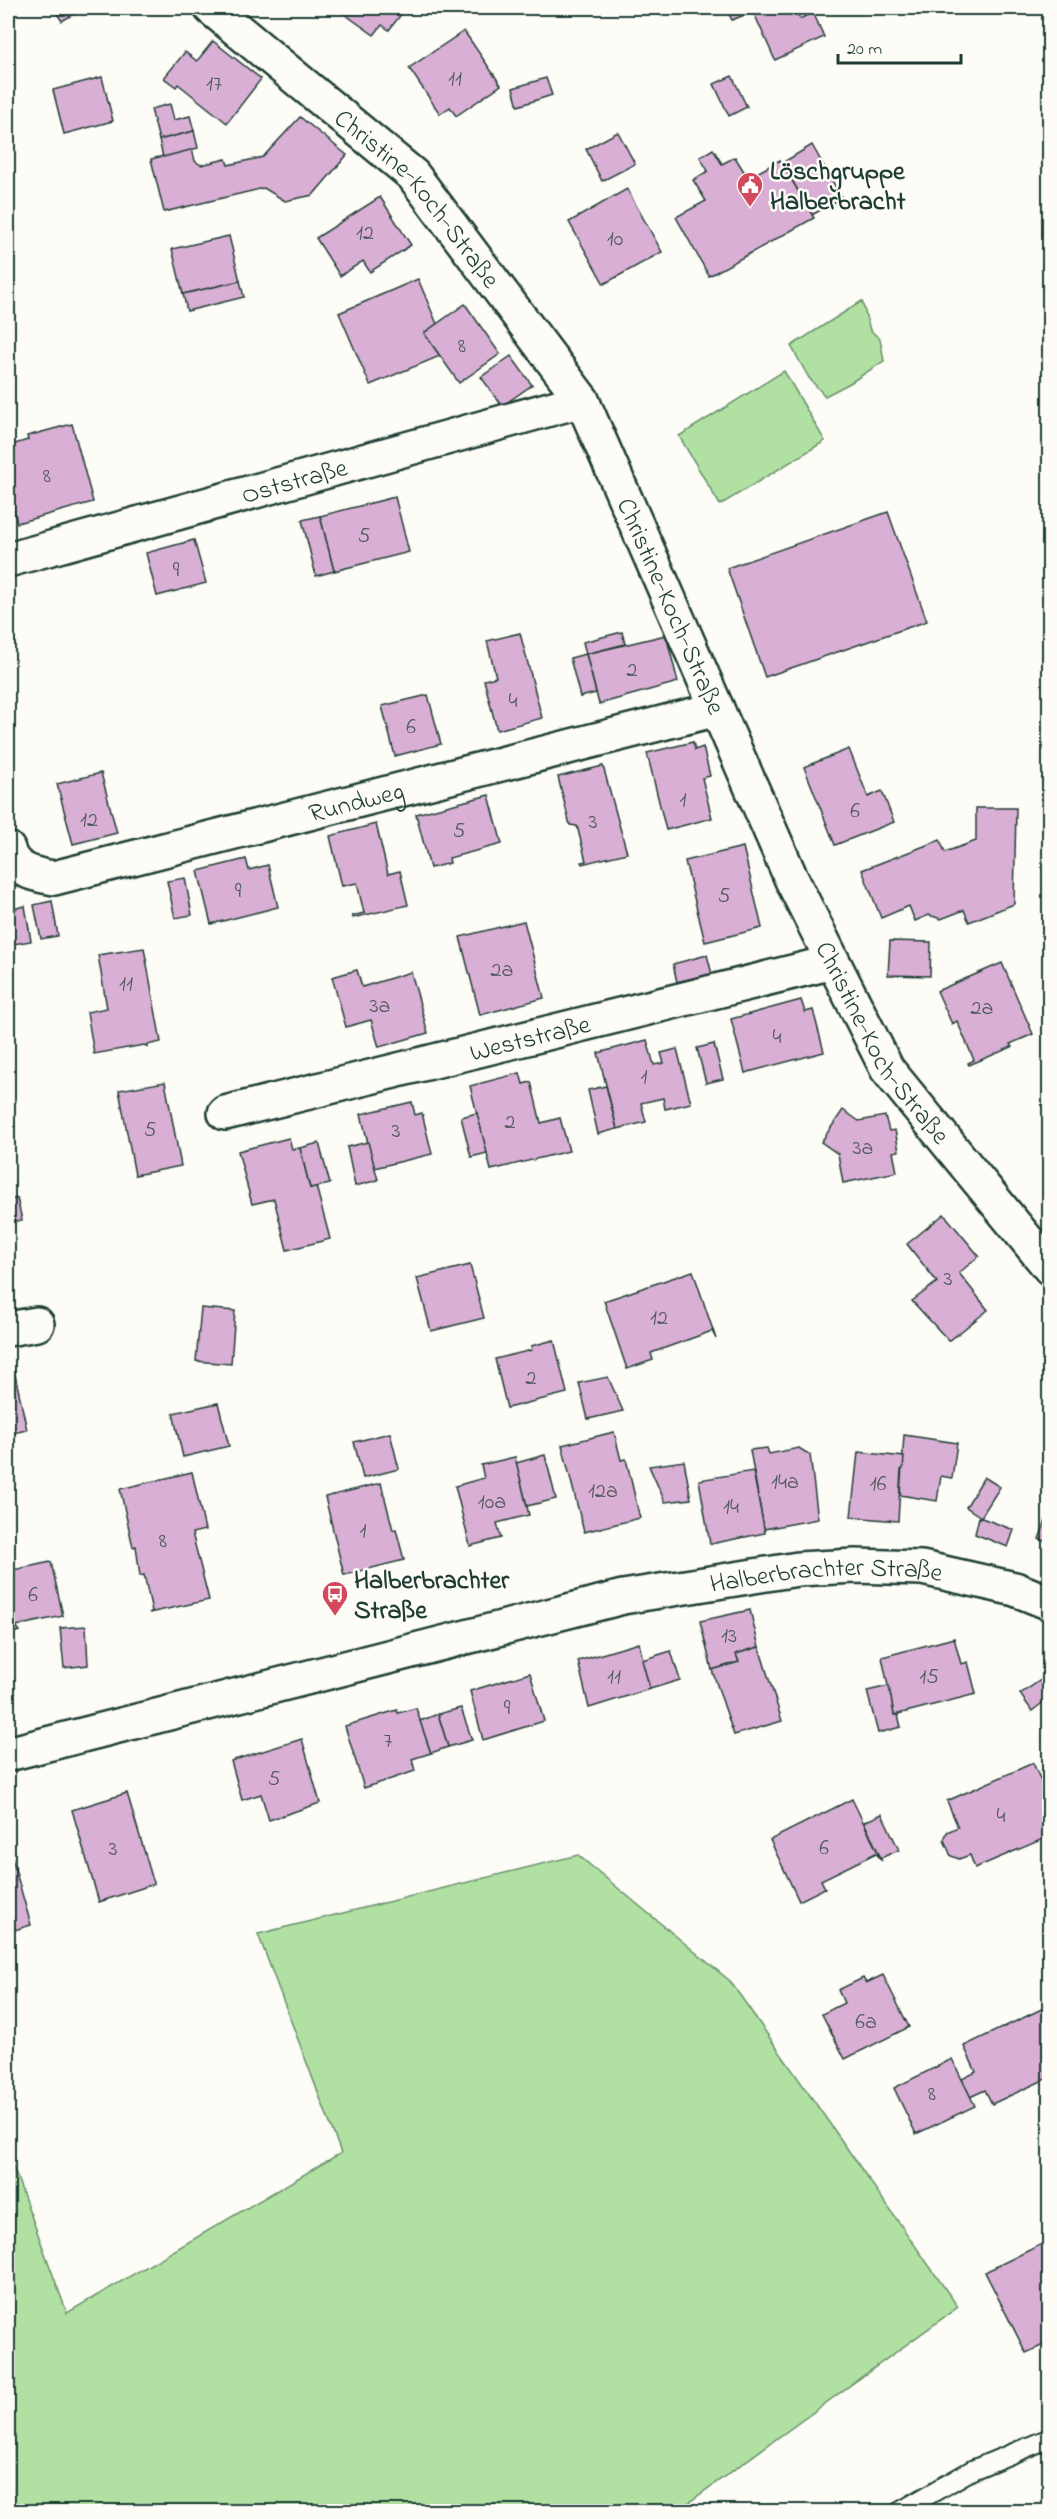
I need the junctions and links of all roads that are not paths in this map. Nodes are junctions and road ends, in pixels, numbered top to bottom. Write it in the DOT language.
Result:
graph roads {
  1 [pos="211,8"];
  2 [pos="582,400"];
  3 [pos="8,560"];
  4 [pos="717,709"];
  5 [pos="8,849"];
  6 [pos="833,962"];
  7 [pos="225,1113"];
  8 [pos="1050,1268"];
  9 [pos="1050,1603"];
  10 [pos="8,1754"];
  11 [pos="1050,2438"];
  12 [pos="899,2511"];
  1 -- 2 [label="street, Christine-Koch-Straße"];
  2 -- 3 [label="street, Oststraße"];
  2 -- 4 [label="street, Christine-Koch-Straße"];
  4 -- 5 [label="street, Rundweg"];
  4 -- 6 [label="street, Christine-Koch-Straße"];
  6 -- 7 [label="street, Weststraße"];
  6 -- 8 [label="street, Christine-Koch-Straße"];
  9 -- 10 [label="street, Halberbrachter Straße"];
  11 -- 12 [label="lane"];
}
